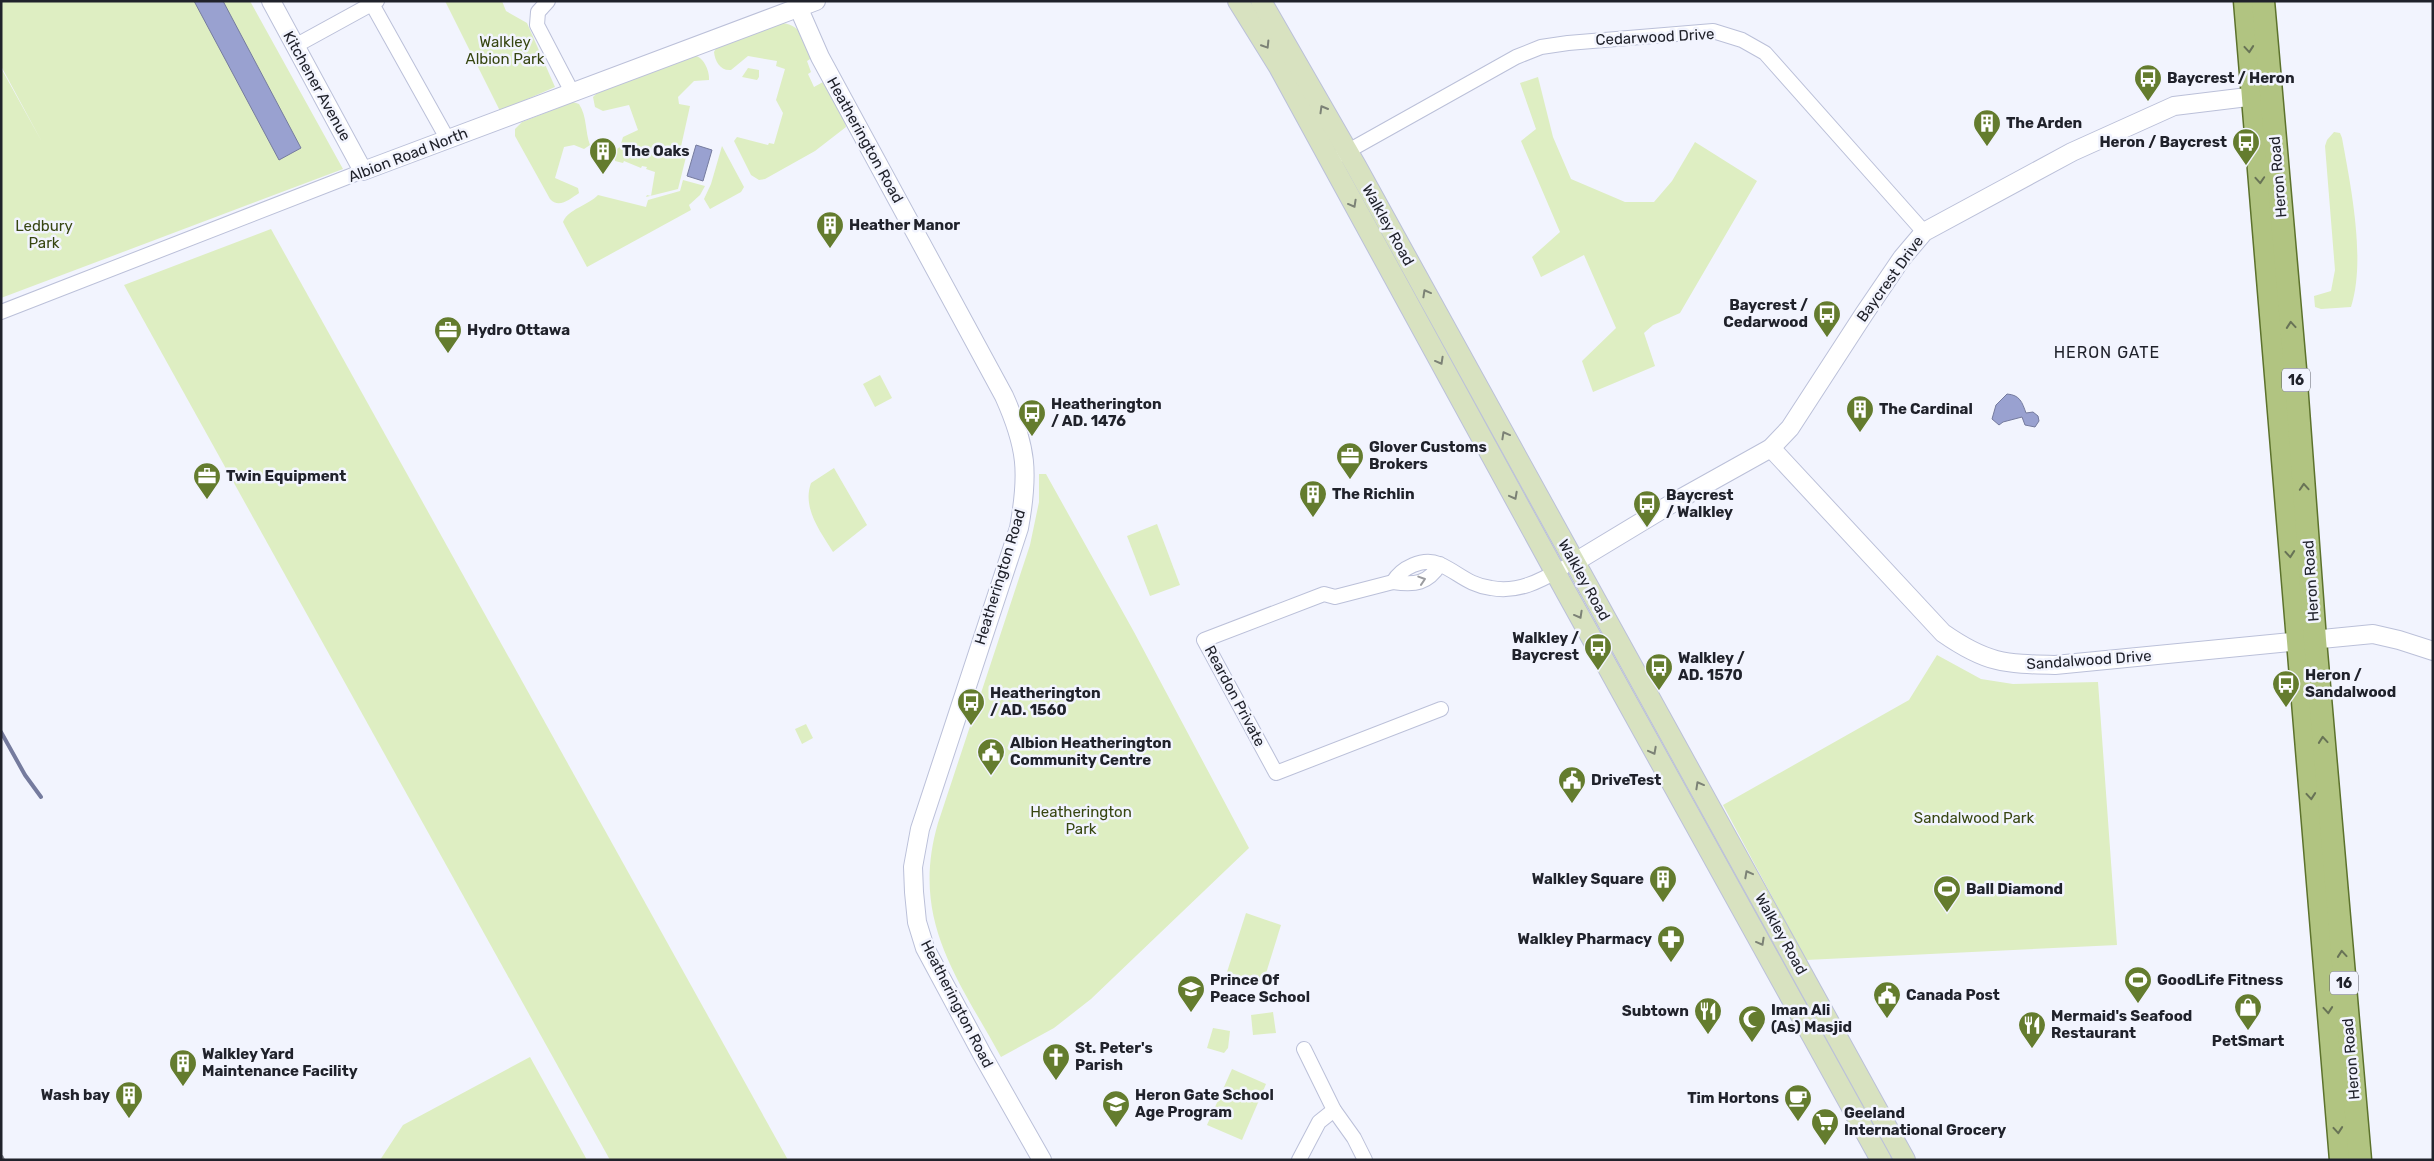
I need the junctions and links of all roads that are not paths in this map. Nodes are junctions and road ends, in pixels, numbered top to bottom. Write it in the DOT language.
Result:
graph roads {
  1 [pos="271,1"];
  2 [pos="548,1"];
  3 [pos="816,1"];
  4 [pos="1238,1"];
  5 [pos="1260,1"];
  6 [pos="2245,1"];
  7 [pos="2262,1"];
  8 [pos="375,3"];
  9 [pos="799,9"];
  10 [pos="295,46"];
  11 [pos="572,92"];
  12 [pos="2261,96"];
  13 [pos="448,140"];
  14 [pos="1347,151"];
  15 [pos="1330,161"];
  16 [pos="363,171"];
  17 [pos="1924,232"];
  18 [pos="1,312"];
  19 [pos="1771,448"];
  20 [pos="1575,562"];
  21 [pos="1555,573"];
  22 [pos="2306,642"];
  23 [pos="2433,652"];
  24 [pos="1441,709"];
  25 [pos="1304,1049"];
  26 [pos="1334,1110"];
  27 [pos="1042,1160"];
  28 [pos="1299,1160"];
  29 [pos="1366,1160"];
  30 [pos="1881,1160"];
  31 [pos="1905,1160"];
  32 [pos="2341,1160"];
  33 [pos="2360,1160"];
  1 -- 10 [label="street, Kitchener Avenue"];
  2 -- 11 [label="street"];
  3 -- 9 [label="street, Albion Road North"];
  4 -- 15 [label="main road, Walkley Road, one-way"];
  14 -- 5 [label="main road, Walkley Road, one-way"];
  6 -- 12 [label="main road, Heron Road / 16, one-way"];
  7 -- 12 [label="main road, Heron Road / 16"];
  8 -- 10 [label="street"];
  8 -- 13 [label="street"];
  9 -- 11 [label="street, Albion Road North"];
  9 -- 27 [label="street, Heatherington Road"];
  10 -- 16 [label="street, Kitchener Avenue"];
  11 -- 13 [label="street, Albion Road North"];
  12 -- 17 [label="street, Baycrest Drive"];
  12 -- 22 [label="main road, Heron Road / 16"];
  13 -- 16 [label="street, Albion Road North"];
  14 -- 15 [label="street, Cedarwood Drive"];
  14 -- 17 [label="street, Cedarwood Drive"];
  20 -- 14 [label="main road, Walkley Road, one-way"];
  15 -- 21 [label="main road, Walkley Road, one-way"];
  16 -- 18 [label="street, Albion Road North"];
  17 -- 19 [label="street, Baycrest Drive"];
  19 -- 20 [label="street, Baycrest Drive"];
  19 -- 22 [label="street, Sandalwood Drive"];
  20 -- 21 [label="street, Reardon Private"];
  31 -- 20 [label="main road, Walkley Road, one-way"];
  21 -- 24 [label="street, Reardon Private"];
  21 -- 30 [label="main road, Walkley Road, one-way"];
  22 -- 23 [label="street, Sandalwood Drive"];
  22 -- 32 [label="main road, Heron Road / 16, one-way"];
  33 -- 22 [label="main road, Heron Road / 16, one-way"];
  25 -- 26 [label="street"];
  26 -- 28 [label="street"];
  26 -- 29 [label="street"];
}
